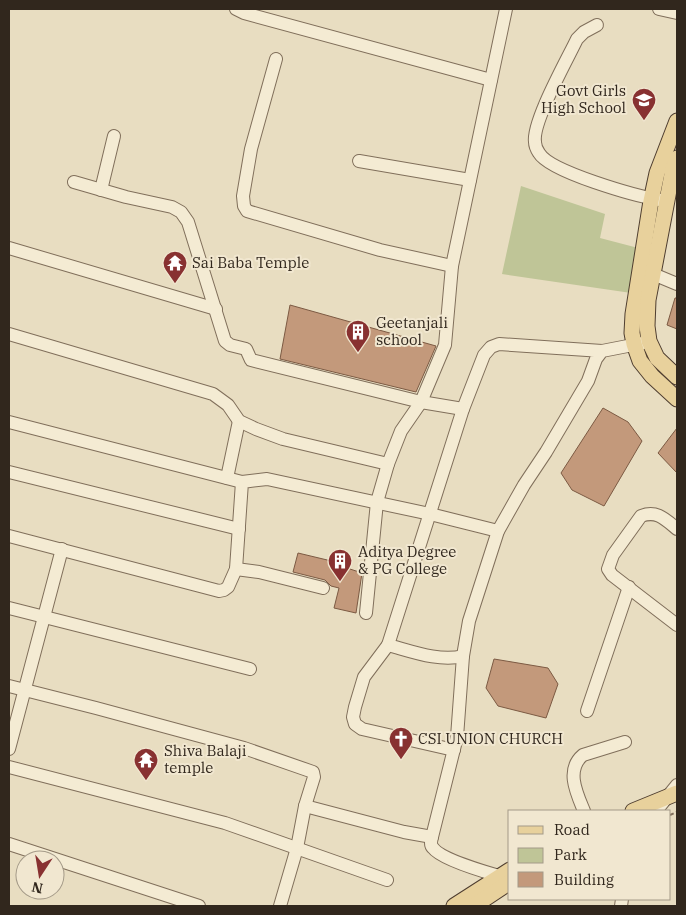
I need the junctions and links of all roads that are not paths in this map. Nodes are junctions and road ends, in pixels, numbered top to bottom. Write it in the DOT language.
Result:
graph roads {
  1 [pos="236,9"];
  2 [pos="506,9"];
  3 [pos="660,9"];
  4 [pos="677,13"];
  5 [pos="272,14"];
  6 [pos="597,26"];
  7 [pos="276,59"];
  8 [pos="491,80"];
  9 [pos="677,122"];
  10 [pos="114,136"];
  11 [pos="677,158"];
  12 [pos="359,161"];
  13 [pos="470,180"];
  14 [pos="74,182"];
  15 [pos="674,186"];
  16 [pos="102,189"];
  17 [pos="659,200"];
  18 [pos="9,248"];
  19 [pos="452,266"];
  20 [pos="653,274"];
  21 [pos="677,284"];
  22 [pos="216,309"];
  23 [pos="9,334"];
  24 [pos="641,343"];
  25 [pos="602,351"];
  26 [pos="677,377"];
  27 [pos="677,399"];
  28 [pos="421,402"];
  29 [pos="463,409"];
  30 [pos="9,422"];
  31 [pos="240,422"];
  32 [pos="388,464"];
  33 [pos="9,472"];
  34 [pos="227,478"];
  35 [pos="250,481"];
  36 [pos="377,502"];
  37 [pos="430,514"];
  38 [pos="239,529"];
  39 [pos="677,530"];
  40 [pos="498,531"];
  41 [pos="9,536"];
  42 [pos="62,549"];
  43 [pos="239,569"];
  44 [pos="629,587"];
  45 [pos="323,588"];
  46 [pos="9,608"];
  47 [pos="366,613"];
  48 [pos="43,617"];
  49 [pos="677,625"];
  50 [pos="388,645"];
  51 [pos="463,656"];
  52 [pos="250,669"];
  53 [pos="9,686"];
  54 [pos="24,690"];
  55 [pos="587,711"];
  56 [pos="625,742"];
  57 [pos="9,749"];
  58 [pos="454,750"];
  59 [pos="9,767"];
  60 [pos="677,785"];
  61 [pos="667,803"];
  62 [pos="305,806"];
  63 [pos="584,810"];
  64 [pos="637,810"];
  65 [pos="432,837"];
  66 [pos="9,844"];
  67 [pos="296,848"];
  68 [pos="506,876"];
  69 [pos="387,880"];
  70 [pos="193,904"];
  71 [pos="280,906"];
  72 [pos="454,906"];
  73 [pos="474,906"];
  1 -- 5 [label="street"];
  2 -- 8 [label="street"];
  3 -- 4 [label="street"];
  5 -- 8 [label="street"];
  6 -- 17 [label="street"];
  7 -- 19 [label="street"];
  8 -- 13 [label="street"];
  9 -- 17 [label="main road"];
  10 -- 16 [label="street"];
  11 -- 15 [label="main road"];
  12 -- 13 [label="street"];
  13 -- 19 [label="street"];
  14 -- 16 [label="street"];
  15 -- 17 [label="main road"];
  16 -- 22 [label="street"];
  17 -- 20 [label="main road"];
  17 -- 24 [label="main road"];
  18 -- 22 [label="street"];
  19 -- 28 [label="street"];
  20 -- 21 [label="street"];
  20 -- 24 [label="main road"];
  22 -- 28 [label="street"];
  23 -- 31 [label="street"];
  24 -- 25 [label="street"];
  24 -- 26 [label="main road"];
  24 -- 27 [label="main road"];
  25 -- 29 [label="street"];
  25 -- 40 [label="street"];
  28 -- 29 [label="street"];
  28 -- 32 [label="street"];
  29 -- 37 [label="street"];
  30 -- 34 [label="street"];
  31 -- 32 [label="street"];
  31 -- 34 [label="street"];
  32 -- 36 [label="street"];
  33 -- 38 [label="street"];
  34 -- 35 [label="street"];
  35 -- 36 [label="street"];
  35 -- 38 [label="street"];
  36 -- 37 [label="street"];
  36 -- 47 [label="street"];
  37 -- 40 [label="street"];
  37 -- 50 [label="street"];
  38 -- 43 [label="street"];
  39 -- 44 [label="street"];
  40 -- 51 [label="street"];
  41 -- 42 [label="street"];
  42 -- 43 [label="street"];
  42 -- 48 [label="street"];
  43 -- 45 [label="street"];
  44 -- 49 [label="street"];
  44 -- 55 [label="street"];
  46 -- 48 [label="street"];
  48 -- 52 [label="street"];
  48 -- 54 [label="street"];
  50 -- 51 [label="street"];
  50 -- 58 [label="street"];
  51 -- 58 [label="street"];
  53 -- 54 [label="street"];
  54 -- 57 [label="street"];
  54 -- 62 [label="street"];
  56 -- 63 [label="street"];
  58 -- 65 [label="street"];
  59 -- 67 [label="street"];
  60 -- 61 [label="street"];
  61 -- 64 [label="main road"];
  62 -- 65 [label="street"];
  62 -- 67 [label="street"];
  65 -- 68 [label="street"];
  66 -- 70 [label="street"];
  67 -- 69 [label="street"];
  67 -- 71 [label="street"];
  68 -- 72 [label="main road"];
  68 -- 73 [label="main road"];
}
